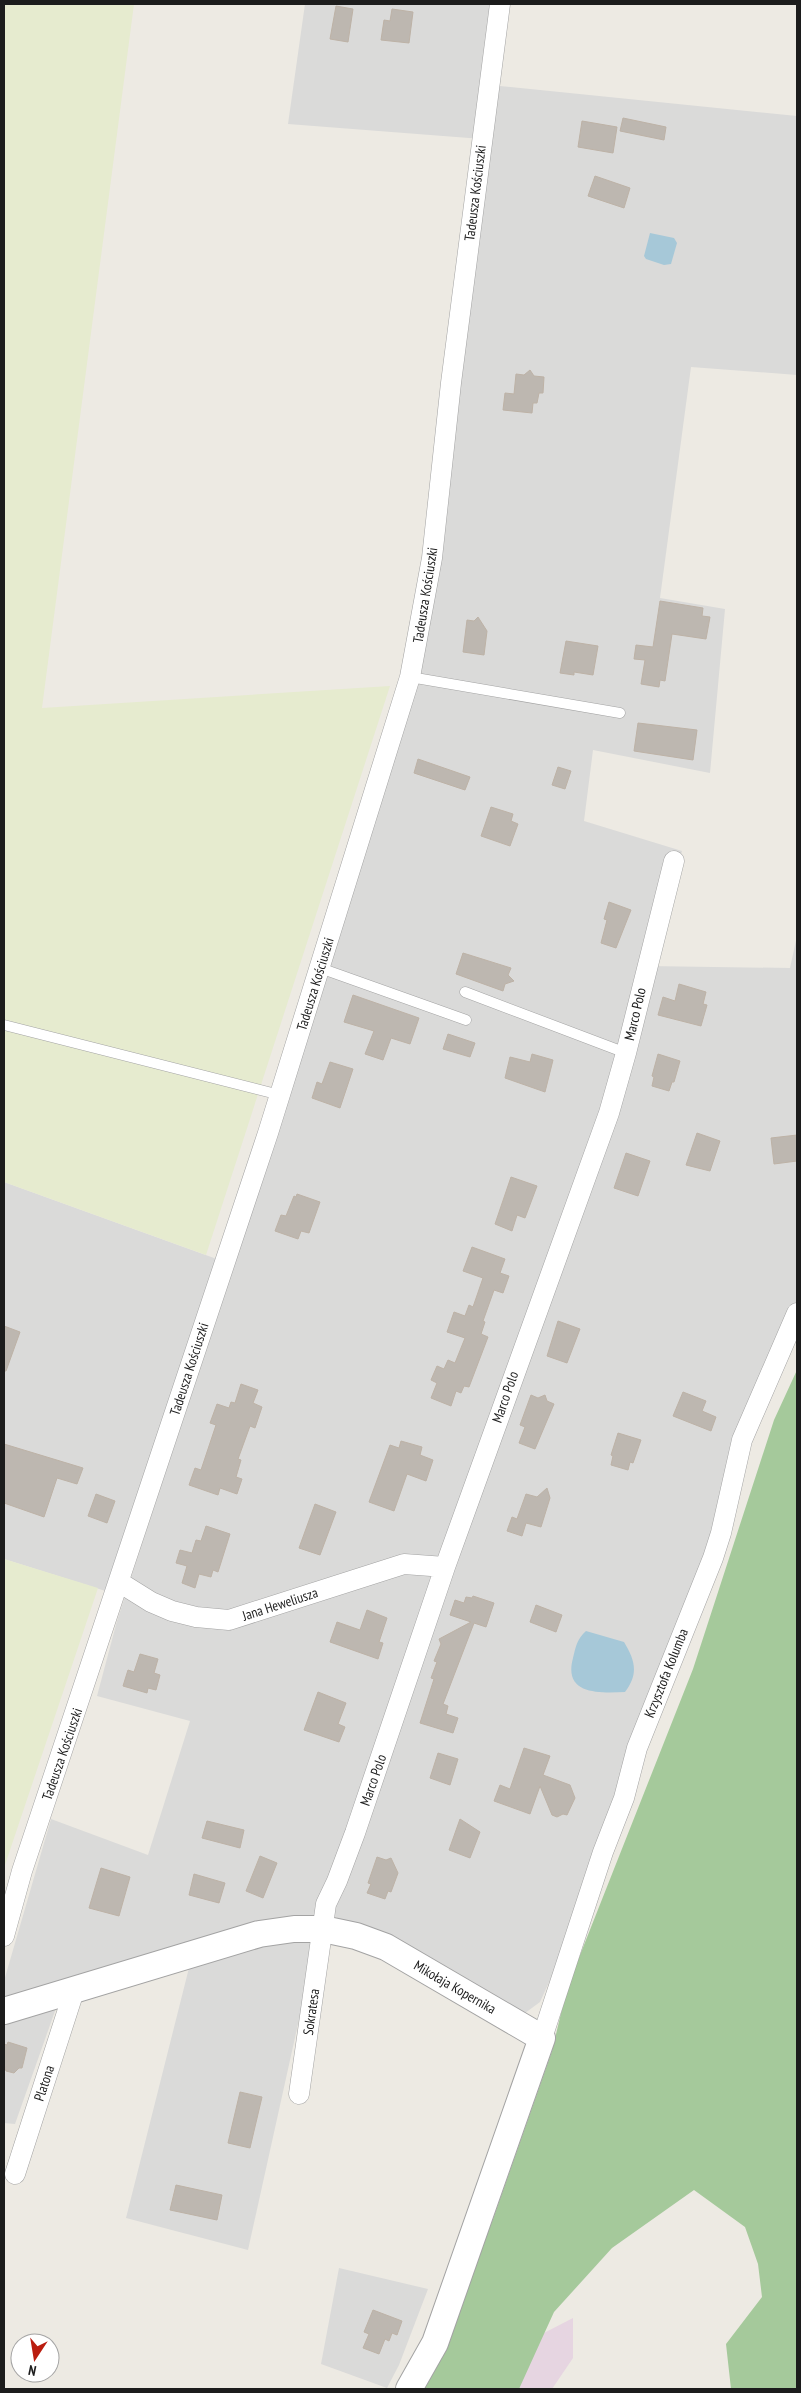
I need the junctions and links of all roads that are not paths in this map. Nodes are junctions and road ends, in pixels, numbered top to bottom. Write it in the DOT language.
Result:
graph roads {
  1 [pos="500,4"];
  2 [pos="410,677"];
  3 [pos="620,713"];
  4 [pos="674,861"];
  5 [pos="320,968"];
  6 [pos="465,992"];
  7 [pos="466,1020"];
  8 [pos="4,1025"];
  9 [pos="626,1053"];
  10 [pos="280,1095"];
  11 [pos="797,1313"];
  12 [pos="445,1567"];
  13 [pos="119,1582"];
  14 [pos="323,1929"];
  15 [pos="4,1936"];
  16 [pos="74,1991"];
  17 [pos="4,2011"];
  18 [pos="542,2038"];
  19 [pos="298,2094"];
  20 [pos="15,2174"];
  21 [pos="409,2389"];
  1 -- 2 [label="street, Tadeusza Kościuszki"];
  2 -- 3 [label="lane"];
  2 -- 5 [label="street, Tadeusza Kościuszki"];
  4 -- 9 [label="street, Marco Polo"];
  5 -- 7 [label="lane"];
  5 -- 10 [label="street, Tadeusza Kościuszki"];
  6 -- 9 [label="lane"];
  8 -- 10 [label="lane"];
  9 -- 12 [label="street, Marco Polo"];
  10 -- 13 [label="street, Tadeusza Kościuszki"];
  11 -- 18 [label="street, Krzysztofa Kolumba"];
  12 -- 13 [label="street, Jana Heweliusza"];
  12 -- 14 [label="street, Marco Polo"];
  13 -- 15 [label="street, Tadeusza Kościuszki"];
  14 -- 16 [label="street, Mikołaja Kopernika"];
  14 -- 18 [label="street, Mikołaja Kopernika"];
  14 -- 19 [label="street, Sokratesa"];
  16 -- 17 [label="street, Mikołaja Kopernika"];
  16 -- 20 [label="street, Platona"];
  18 -- 21 [label="street"];
}
